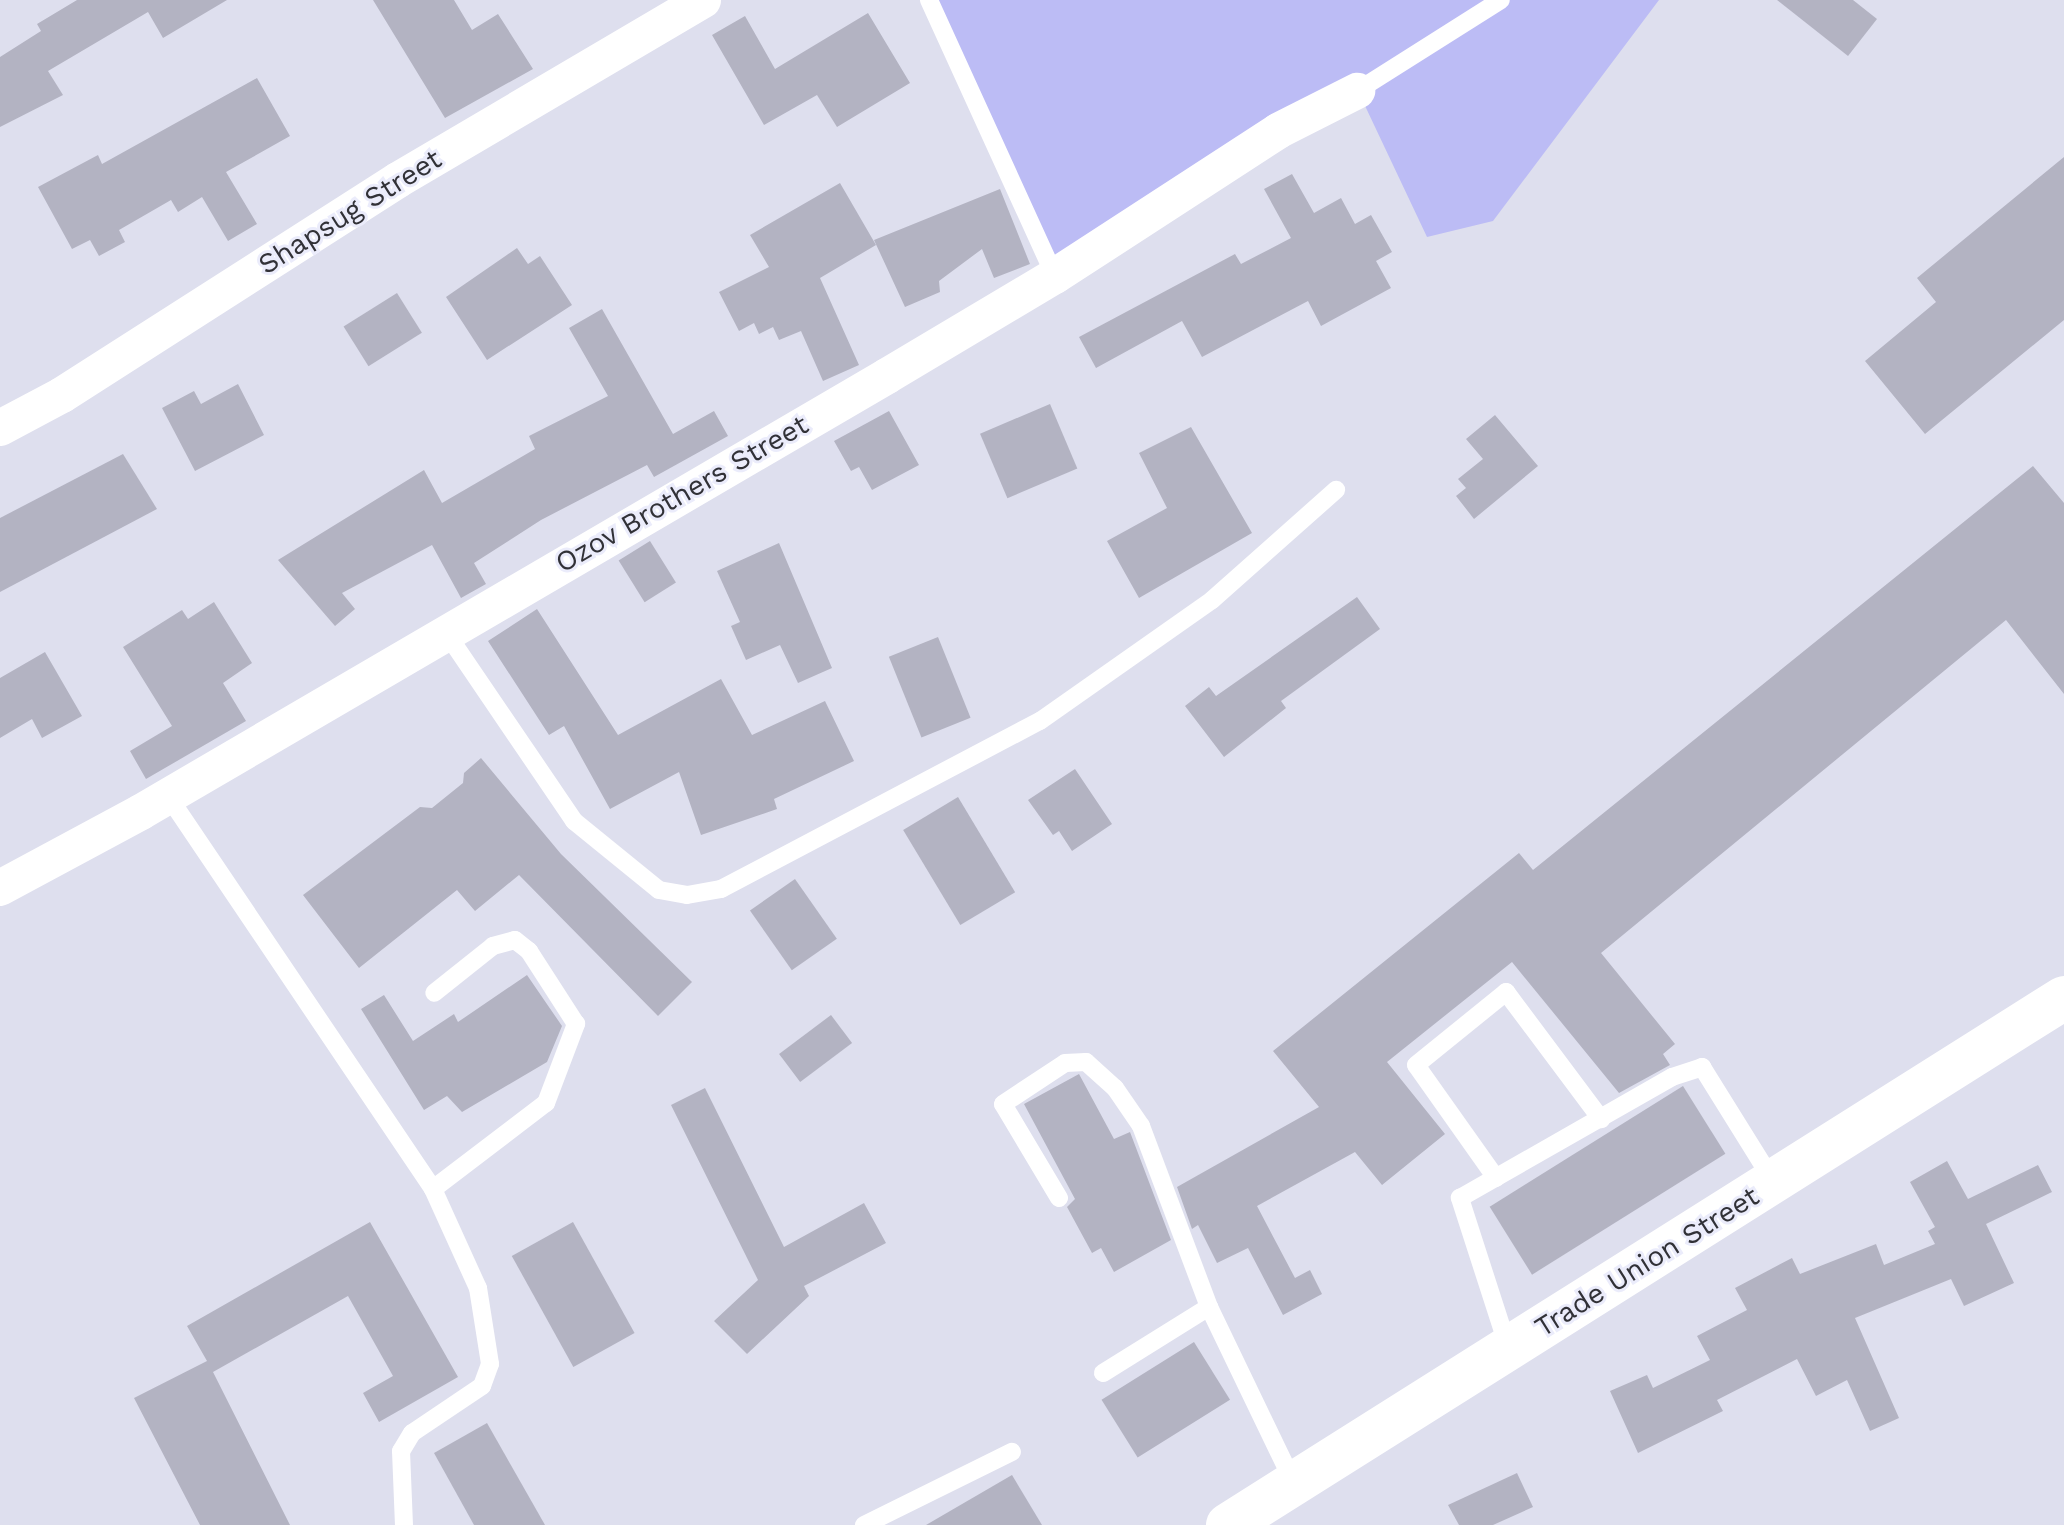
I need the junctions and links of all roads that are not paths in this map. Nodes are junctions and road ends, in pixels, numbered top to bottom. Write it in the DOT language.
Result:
graph roads {
  1 [pos="703,0"];
  2 [pos="929,0"];
  3 [pos="1501,0"];
  4 [pos="1357,91"];
  5 [pos="1055,276"];
  6 [pos="0,428"];
  7 [pos="1336,490"];
  8 [pos="445,631"];
  9 [pos="168,796"];
  10 [pos="0,888"];
  11 [pos="434,993"];
  12 [pos="2064,998"];
  13 [pos="1601,1119"];
  14 [pos="1496,1178"];
  15 [pos="1774,1182"];
  16 [pos="433,1189"];
  17 [pos="1059,1198"];
  18 [pos="1209,1307"];
  19 [pos="1509,1350"];
  20 [pos="1103,1373"];
  21 [pos="1012,1452"];
  22 [pos="1294,1484"];
  23 [pos="404,1525"];
  24 [pos="864,1525"];
  25 [pos="1228,1525"];
  1 -- 6 [label="street, Shapsug Street"];
  2 -- 5 [label="lane"];
  3 -- 4 [label="lane"];
  4 -- 5 [label="street, Ozov Brothers Street"];
  5 -- 8 [label="street, Ozov Brothers Street"];
  7 -- 8 [label="lane"];
  8 -- 9 [label="street, Ozov Brothers Street"];
  9 -- 10 [label="street, Ozov Brothers Street"];
  9 -- 16 [label="lane"];
  11 -- 16 [label="lane"];
  12 -- 15 [label="street, Trade Union Street"];
  13 -- 14 [label="lane"];
  13 -- 14 [label="lane"];
  13 -- 15 [label="lane"];
  14 -- 19 [label="lane"];
  15 -- 19 [label="street, Trade Union Street"];
  16 -- 23 [label="lane"];
  17 -- 18 [label="lane"];
  18 -- 20 [label="lane"];
  18 -- 22 [label="lane"];
  19 -- 22 [label="street, Trade Union Street"];
  21 -- 24 [label="lane"];
  22 -- 25 [label="street, Trade Union Street"];
}
